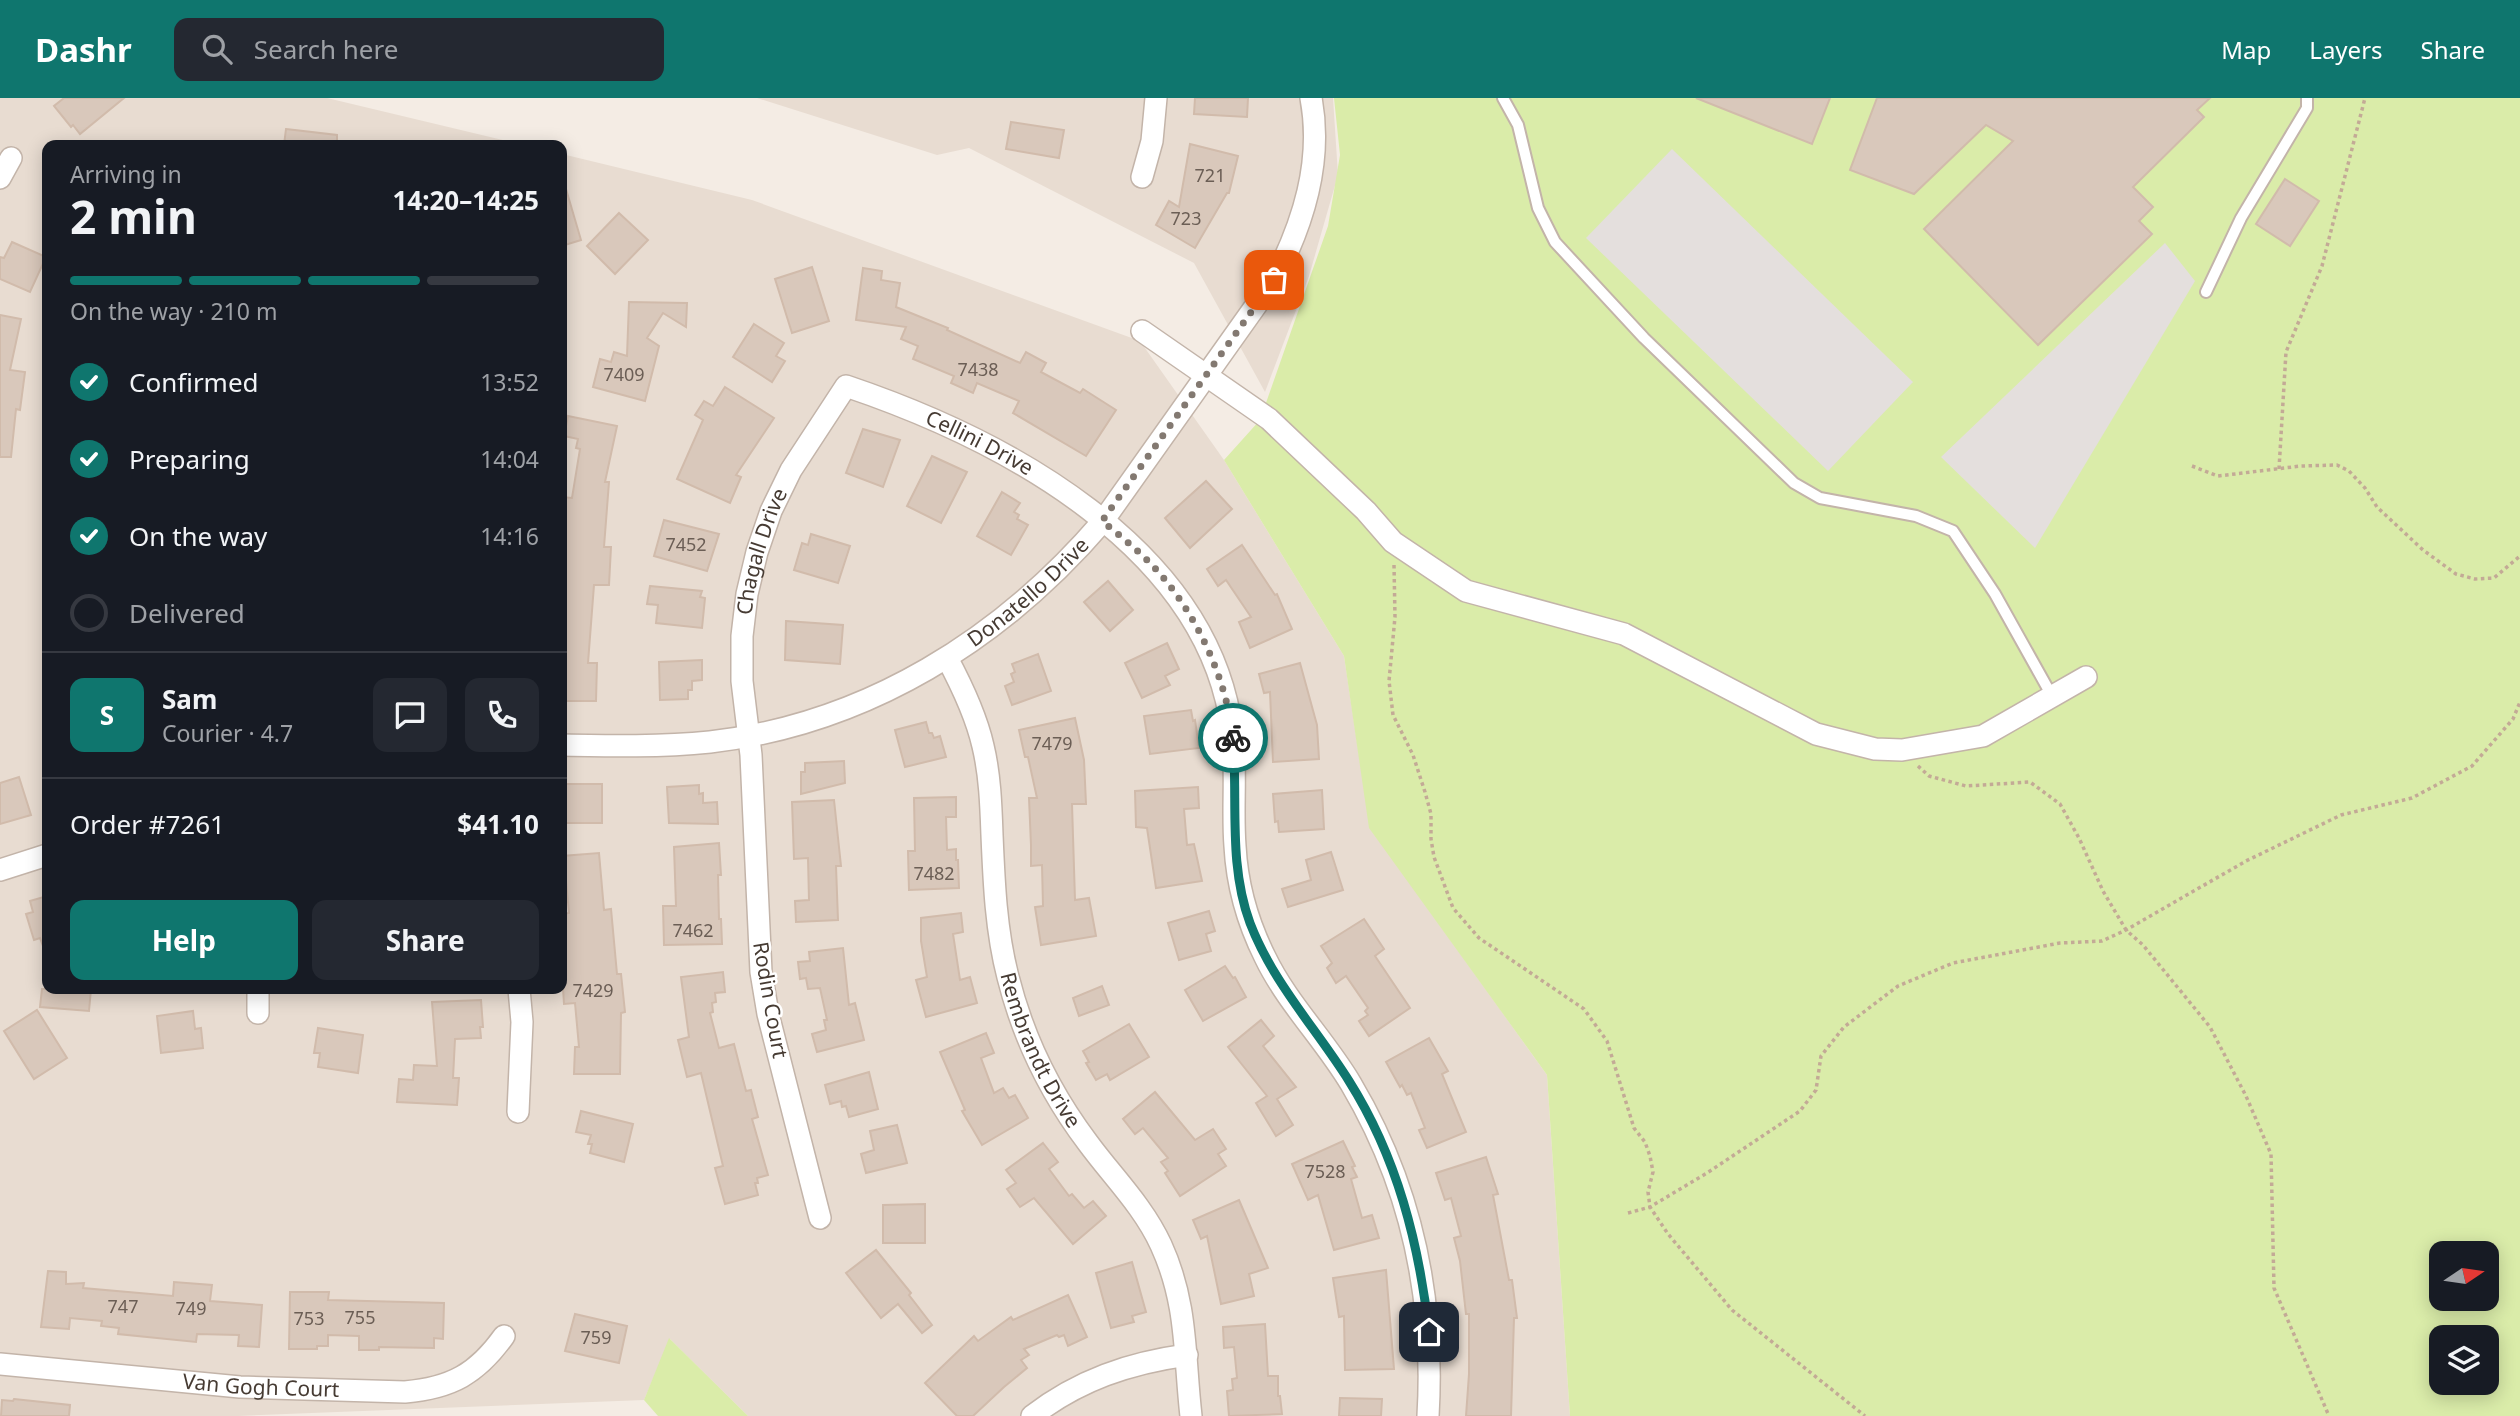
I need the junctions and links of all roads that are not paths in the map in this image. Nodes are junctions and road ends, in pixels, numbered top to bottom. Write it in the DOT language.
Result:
graph roads {
  1 [pos="1156,98"];
  2 [pos="1311,98"];
  3 [pos="1503,98"];
  4 [pos="2307,98"];
  5 [pos="11,158"];
  6 [pos="1142,177"];
  7 [pos="0,178"];
  8 [pos="2206,292"];
  9 [pos="1142,331"];
  10 [pos="1206,377"];
  11 [pos="846,386"];
  12 [pos="1102,521"];
  13 [pos="947,659"];
  14 [pos="2086,677"];
  15 [pos="2052,696"];
  16 [pos="748,735"];
  17 [pos="567,745"];
  18 [pos="42,857"];
  19 [pos="0,870"];
  20 [pos="258,994"];
  21 [pos="519,994"];
  22 [pos="258,1013"];
  23 [pos="518,1112"];
  24 [pos="820,1218"];
  25 [pos="504,1336"];
  26 [pos="1187,1355"];
  27 [pos="0,1364"];
  28 [pos="1032,1416"];
  29 [pos="1191,1416"];
  30 [pos="1428,1416"];
  1 -- 6 [label="street"];
  2 -- 10 [label="street, Donatello Drive"];
  3 -- 15 [label="lane"];
  4 -- 8 [label="lane"];
  5 -- 7 [label="street"];
  9 -- 10 [label="street"];
  10 -- 12 [label="street, Donatello Drive"];
  10 -- 15 [label="street"];
  11 -- 12 [label="street, Cellini Drive"];
  11 -- 16 [label="street, Chagall Drive"];
  12 -- 13 [label="street, Donatello Drive"];
  12 -- 30 [label="street, Cellini Drive"];
  13 -- 16 [label="street, Donatello Drive"];
  13 -- 26 [label="street, Rembrandt Drive"];
  14 -- 15 [label="street"];
  16 -- 17 [label="street, Donatello Drive"];
  16 -- 24 [label="street, Rodin Court"];
  18 -- 19 [label="street"];
  20 -- 22 [label="street"];
  21 -- 23 [label="street"];
  25 -- 27 [label="street, Van Gogh Court"];
  26 -- 28 [label="street"];
  26 -- 29 [label="street, Rembrandt Drive"];
}
